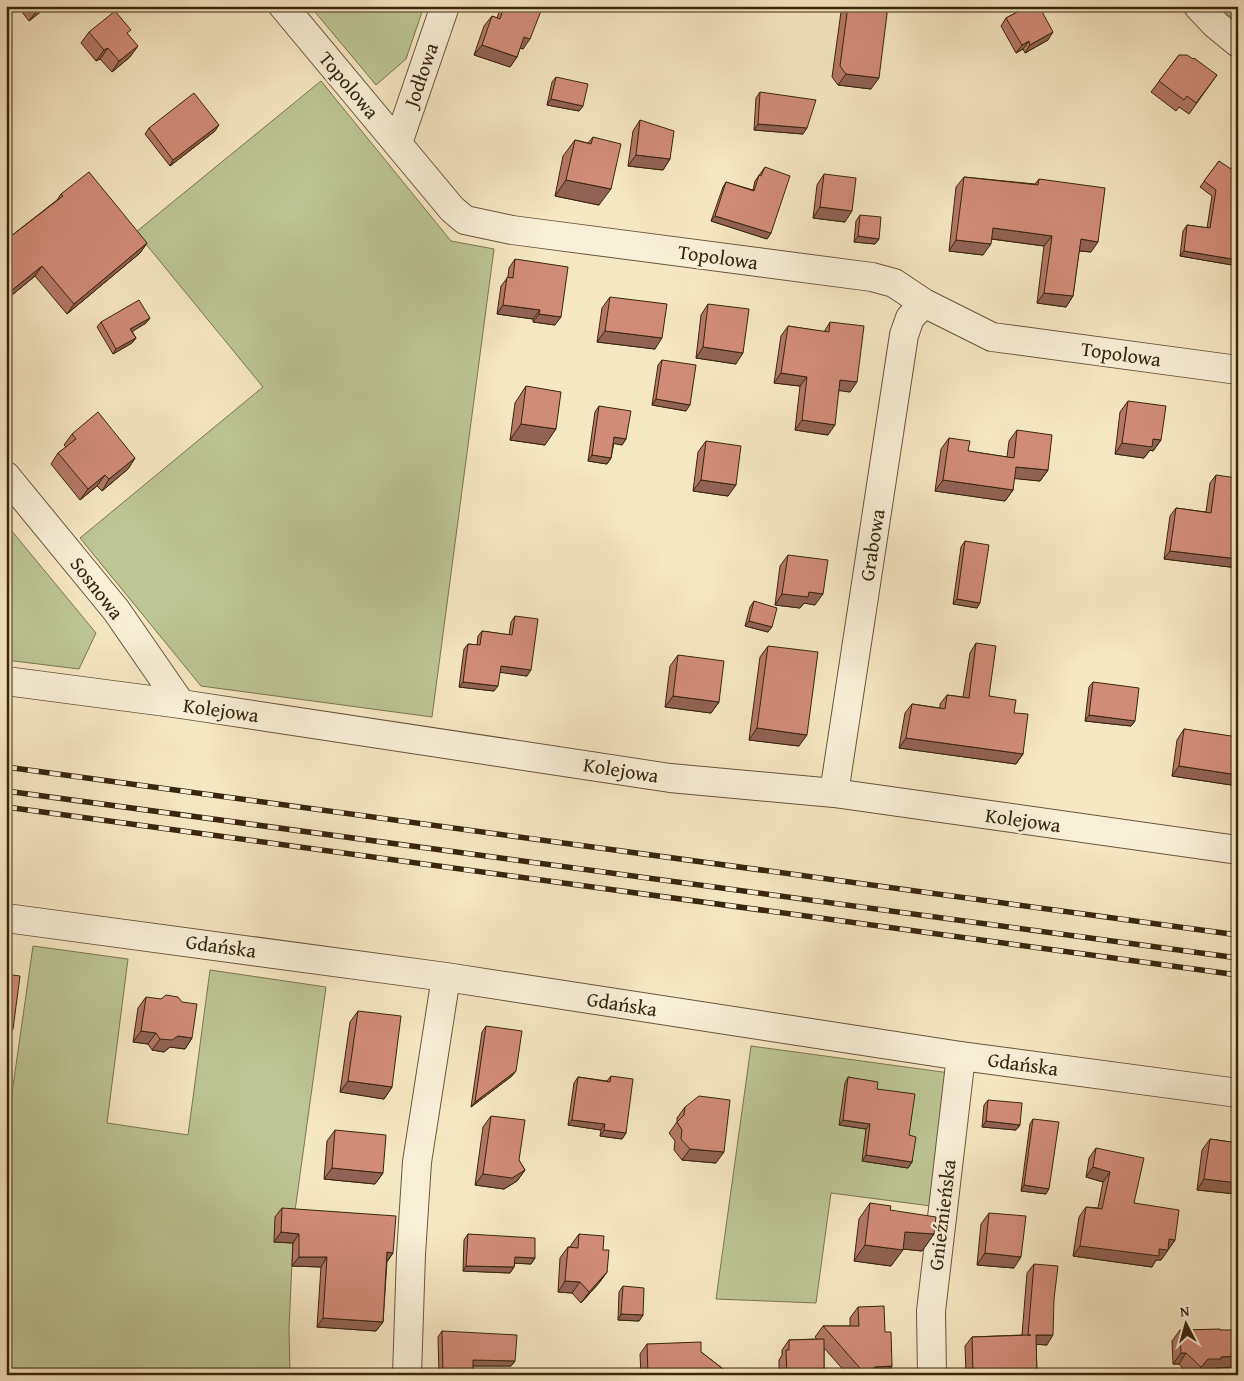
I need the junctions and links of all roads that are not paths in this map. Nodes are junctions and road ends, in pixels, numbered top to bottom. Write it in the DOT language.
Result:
graph roads {
  1 [pos="283,6"];
  2 [pos="445,6"];
  3 [pos="1198,6"];
  4 [pos="1238,43"];
  5 [pos="398,143"];
  6 [pos="924,303"];
  7 [pos="1238,370"];
  8 [pos="6,476"];
  9 [pos="6,681"];
  10 [pos="181,704"];
  11 [pos="834,793"];
  12 [pos="1238,850"];
  13 [pos="6,918"];
  14 [pos="446,977"];
  15 [pos="961,1056"];
  16 [pos="1238,1093"];
  17 [pos="407,1375"];
  18 [pos="932,1375"];
  1 -- 5 [label="street, Topolowa"];
  2 -- 5 [label="street, Jodłowa"];
  3 -- 4 [label="street"];
  5 -- 6 [label="street, Topolowa"];
  6 -- 7 [label="street, Topolowa"];
  6 -- 11 [label="street, Grabowa"];
  8 -- 10 [label="street, Sosnowa"];
  9 -- 10 [label="street, Kolejowa"];
  10 -- 11 [label="street, Kolejowa"];
  11 -- 12 [label="street, Kolejowa"];
  13 -- 14 [label="street, Gdańska"];
  14 -- 15 [label="street, Gdańska"];
  14 -- 17 [label="street"];
  15 -- 16 [label="street, Gdańska"];
  15 -- 18 [label="street, Gnieźnieńska"];
}
